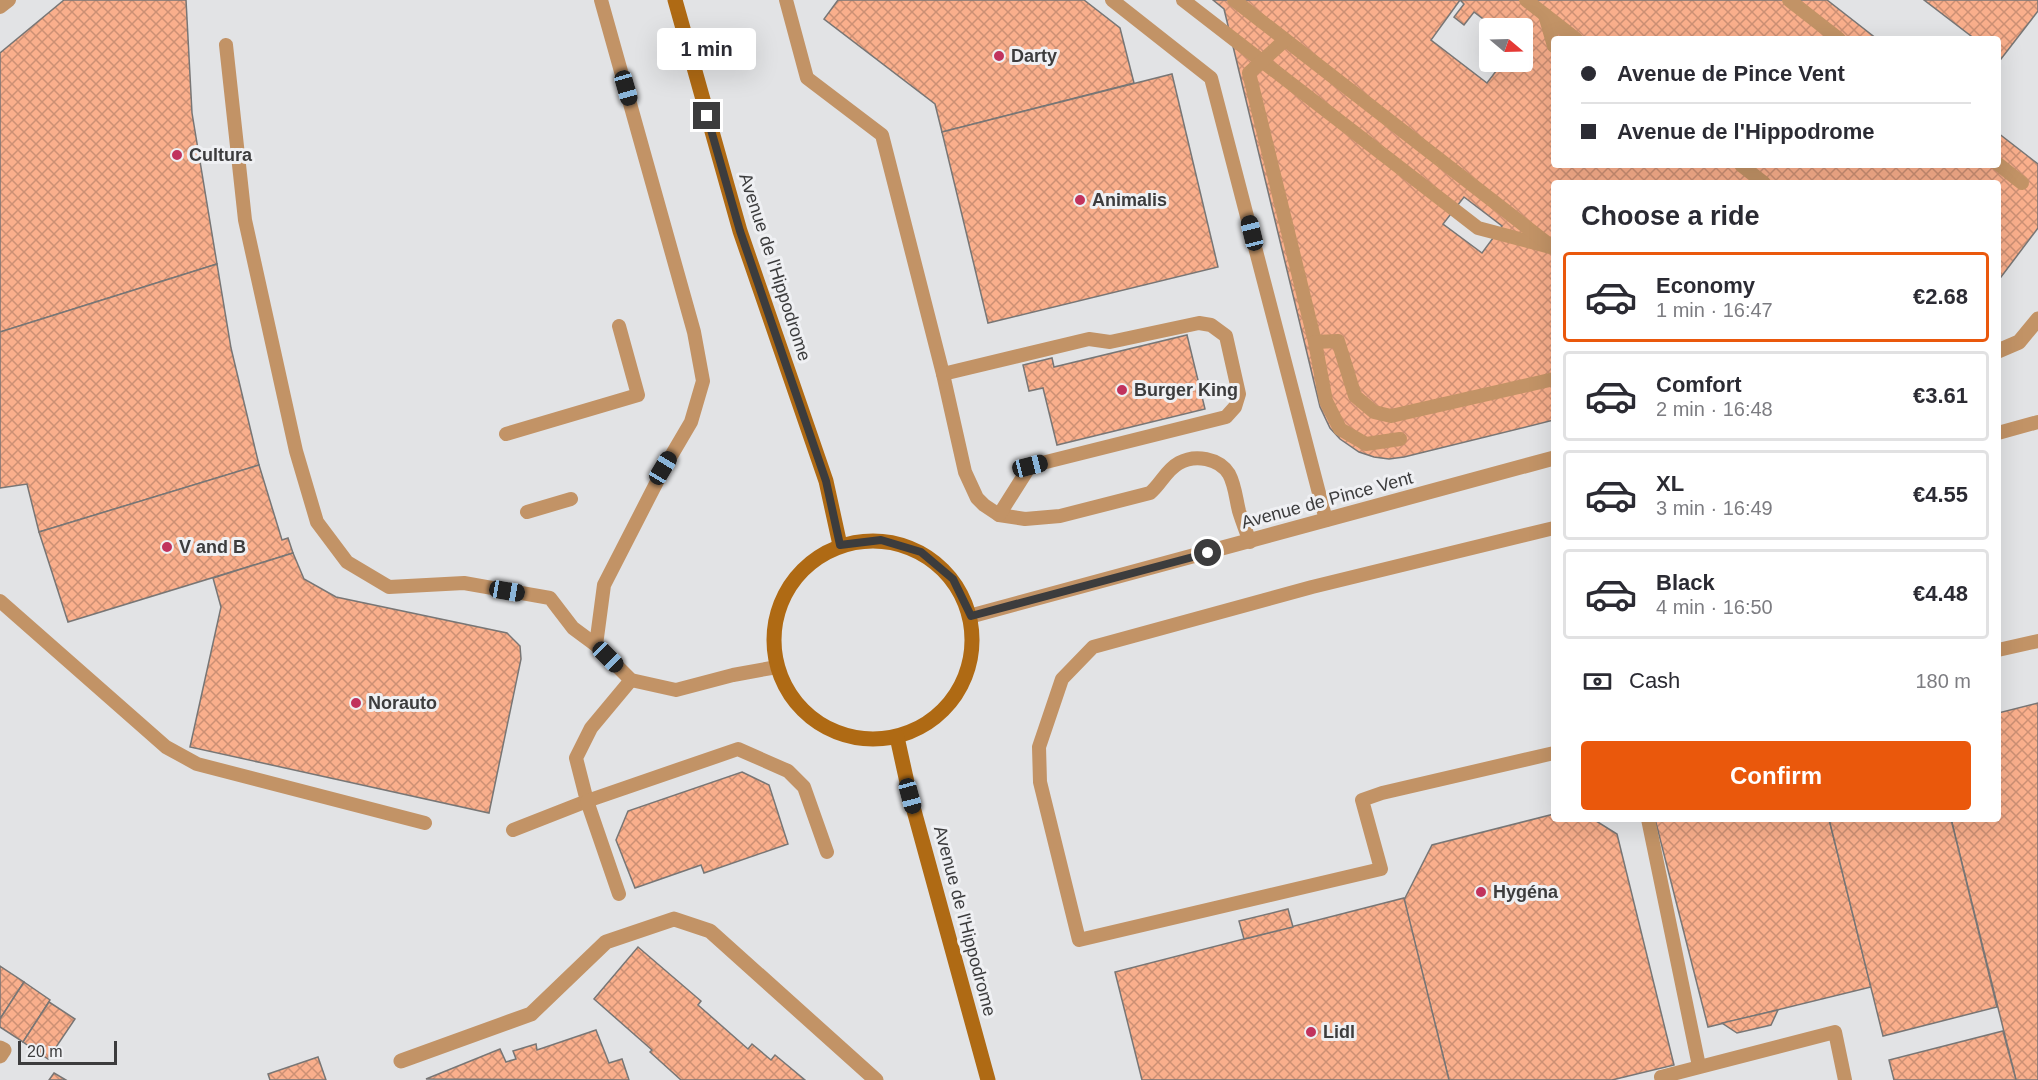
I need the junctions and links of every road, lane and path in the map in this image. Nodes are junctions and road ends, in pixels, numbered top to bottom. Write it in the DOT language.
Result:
graph roads {
  1 [pos="9,0"];
  2 [pos="601,0"];
  3 [pos="675,0"];
  4 [pos="786,0"];
  5 [pos="1112,0"];
  6 [pos="1183,0"];
  7 [pos="1234,0"];
  8 [pos="1526,0"];
  9 [pos="1789,0"];
  10 [pos="0,7"];
  11 [pos="1545,15"];
  12 [pos="1551,36"];
  13 [pos="1572,36"];
  14 [pos="1835,36"];
  15 [pos="1285,40"];
  16 [pos="226,45"];
  17 [pos="2001,166"];
  18 [pos="1745,168"];
  19 [pos="1760,180"];
  20 [pos="2022,183"];
  21 [pos="1551,246"];
  22 [pos="1551,247"];
  23 [pos="2038,319"];
  24 [pos="620,326"];
  25 [pos="2001,339"];
  26 [pos="1315,342"];
  27 [pos="2019,342"];
  28 [pos="2001,350"];
  29 [pos="943,374"];
  30 [pos="1551,380"];
  31 [pos="2038,423"];
  32 [pos="2001,432"];
  33 [pos="506,434"];
  34 [pos="1400,439"];
  35 [pos="1551,459"];
  36 [pos="571,499"];
  37 [pos="526,512"];
  38 [pos="999,515"];
  39 [pos="1326,520"];
  40 [pos="1551,529"];
  41 [pos="1250,542"];
  42 [pos="840,545"];
  43 [pos="0,601"];
  44 [pos="971,616"];
  45 [pos="2038,641"];
  46 [pos="596,645"];
  47 [pos="2001,649"];
  48 [pos="777,667"];
  49 [pos="631,680"];
  50 [pos="897,737"];
  51 [pos="1551,754"];
  52 [pos="587,801"];
  53 [pos="1649,822"];
  54 [pos="425,823"];
  55 [pos="513,830"];
  56 [pos="827,852"];
  57 [pos="619,894"];
  58 [pos="0,1047"];
  59 [pos="0,1056"];
  60 [pos="401,1061"];
  61 [pos="1699,1066"];
  62 [pos="876,1080"];
  63 [pos="988,1080"];
  64 [pos="1662,1080"];
  65 [pos="1845,1080"];
  1 -- 10 [label="lane"];
  2 -- 46 [label="lane"];
  3 -- 42 [label="main road, Avenue de l'Hippodrome"];
  4 -- 29 [label="lane"];
  5 -- 39 [label="lane"];
  6 -- 22 [label="lane"];
  7 -- 15 [label="lane"];
  8 -- 11 [label="lane"];
  9 -- 14 [label="lane"];
  11 -- 12 [label="lane"];
  11 -- 13 [label="lane"];
  15 -- 21 [label="lane"];
  15 -- 26 [label="lane"];
  16 -- 46 [label="lane"];
  17 -- 20 [label="lane"];
  18 -- 19 [label="lane"];
  23 -- 27 [label="street"];
  24 -- 33 [label="lane"];
  25 -- 27 [label="street"];
  26 -- 30 [label="lane"];
  26 -- 34 [label="lane"];
  27 -- 28 [label="street"];
  29 -- 38 [label="lane"];
  29 -- 38 [label="lane"];
  31 -- 32 [label="lane"];
  35 -- 39 [label="street, Avenue de Pince Vent"];
  36 -- 37 [label="lane"];
  38 -- 41 [label="lane"];
  39 -- 41 [label="street, Avenue de Pince Vent"];
  40 -- 51 [label="lane"];
  41 -- 44 [label="street, Avenue de Pince Vent"];
  42 -- 44 [label="main road"];
  42 -- 48 [label="main road"];
  43 -- 54 [label="lane"];
  44 -- 50 [label="main road"];
  45 -- 47 [label="lane"];
  46 -- 49 [label="lane"];
  48 -- 49 [label="lane"];
  48 -- 50 [label="main road"];
  49 -- 52 [label="lane"];
  50 -- 63 [label="main road, Avenue de l'Hippodrome"];
  52 -- 55 [label="lane"];
  52 -- 56 [label="lane"];
  52 -- 57 [label="lane"];
  53 -- 61 [label="lane"];
  58 -- 59 [label="street"];
  60 -- 62 [label="street"];
  61 -- 64 [label="lane"];
  61 -- 65 [label="lane"];
}
